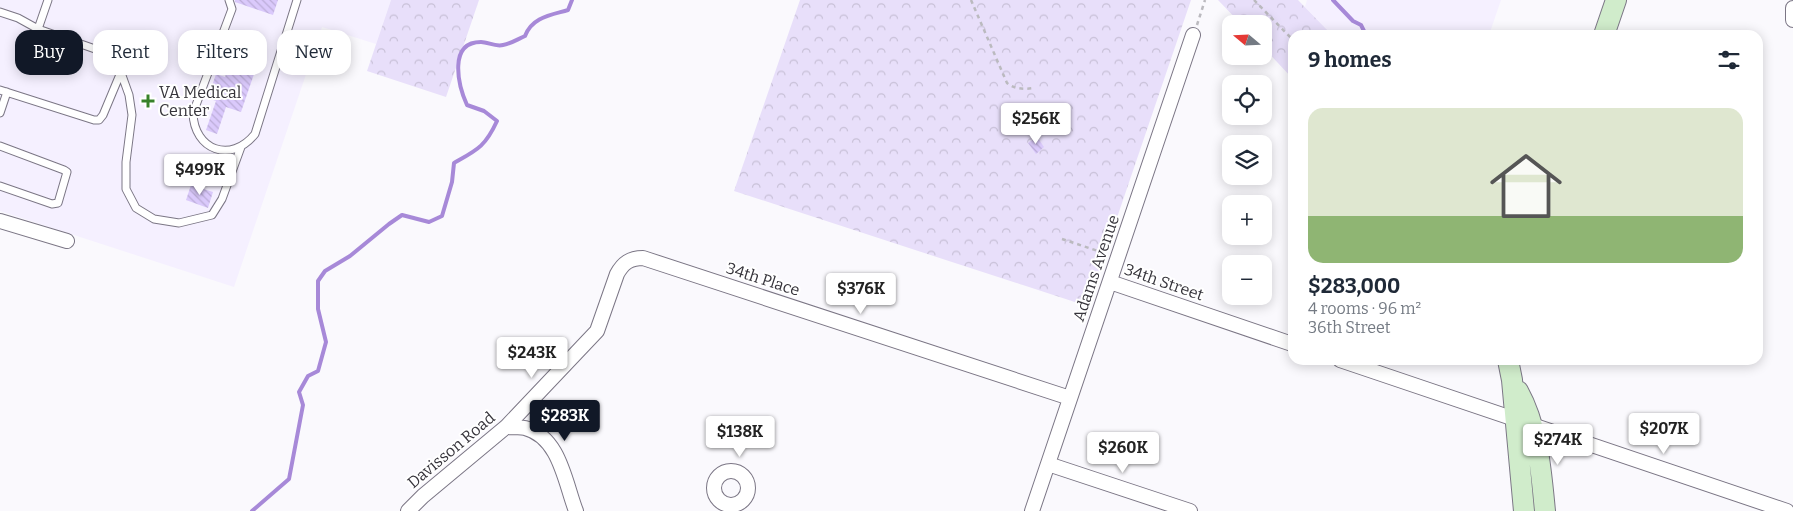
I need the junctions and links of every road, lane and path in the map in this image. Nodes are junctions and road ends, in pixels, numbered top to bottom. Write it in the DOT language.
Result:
graph roads {
  1 [pos="48,0"];
  2 [pos="229,0"];
  3 [pos="297,0"];
  4 [pos="972,0"];
  5 [pos="1205,0"];
  6 [pos="1254,0"];
  7 [pos="1616,0"];
  8 [pos="1793,8"];
  9 [pos="0,12"];
  10 [pos="1793,20"];
  11 [pos="38,29"];
  12 [pos="1606,30"];
  13 [pos="1193,35"];
  14 [pos="1288,35"];
  15 [pos="93,48"];
  16 [pos="120,75"];
  17 [pos="122,75"];
  18 [pos="1035,88"];
  19 [pos="3,91"];
  20 [pos="0,113"];
  21 [pos="0,146"];
  22 [pos="241,147"];
  23 [pos="0,186"];
  24 [pos="0,221"];
  25 [pos="1062,239"];
  26 [pos="66,241"];
  27 [pos="1118,257"];
  28 [pos="644,258"];
  29 [pos="1110,282"];
  30 [pos="1288,343"];
  31 [pos="1355,365"];
  32 [pos="1509,365"];
  33 [pos="1070,398"];
  34 [pos="1524,422"];
  35 [pos="506,427"];
  36 [pos="1048,464"];
  37 [pos="408,511"];
  38 [pos="576,511"];
  39 [pos="1032,511"];
  40 [pos="1190,511"];
  41 [pos="1524,511"];
  42 [pos="1545,511"];
  43 [pos="1787,511"];
  1 -- 11 [label="lane"];
  2 -- 22 [label="lane"];
  3 -- 22 [label="lane"];
  4 -- 18 [label="path"];
  5 -- 13 [label="path"];
  6 -- 14 [label="path"];
  7 -- 12 [label="street"];
  8 -- 10 [label="street"];
  9 -- 11 [label="lane"];
  11 -- 15 [label="lane"];
  13 -- 27 [label="street, Adams Avenue"];
  16 -- 19 [label="lane"];
  17 -- 22 [label="lane"];
  19 -- 20 [label="lane"];
  21 -- 23 [label="lane"];
  24 -- 26 [label="street"];
  25 -- 27 [label="path"];
  27 -- 29 [label="street, Adams Avenue"];
  28 -- 33 [label="street, 34th Place"];
  28 -- 35 [label="street, Davisson Road"];
  29 -- 30 [label="street, 34th Street"];
  29 -- 33 [label="street, Adams Avenue"];
  31 -- 34 [label="street"];
  32 -- 34 [label="street"];
  33 -- 36 [label="street, Adams Avenue"];
  34 -- 41 [label="street"];
  34 -- 42 [label="street"];
  34 -- 43 [label="street"];
  35 -- 37 [label="street, Davisson Road"];
  35 -- 38 [label="street"];
  36 -- 39 [label="street, Adams Avenue"];
  36 -- 40 [label="street"];
}
